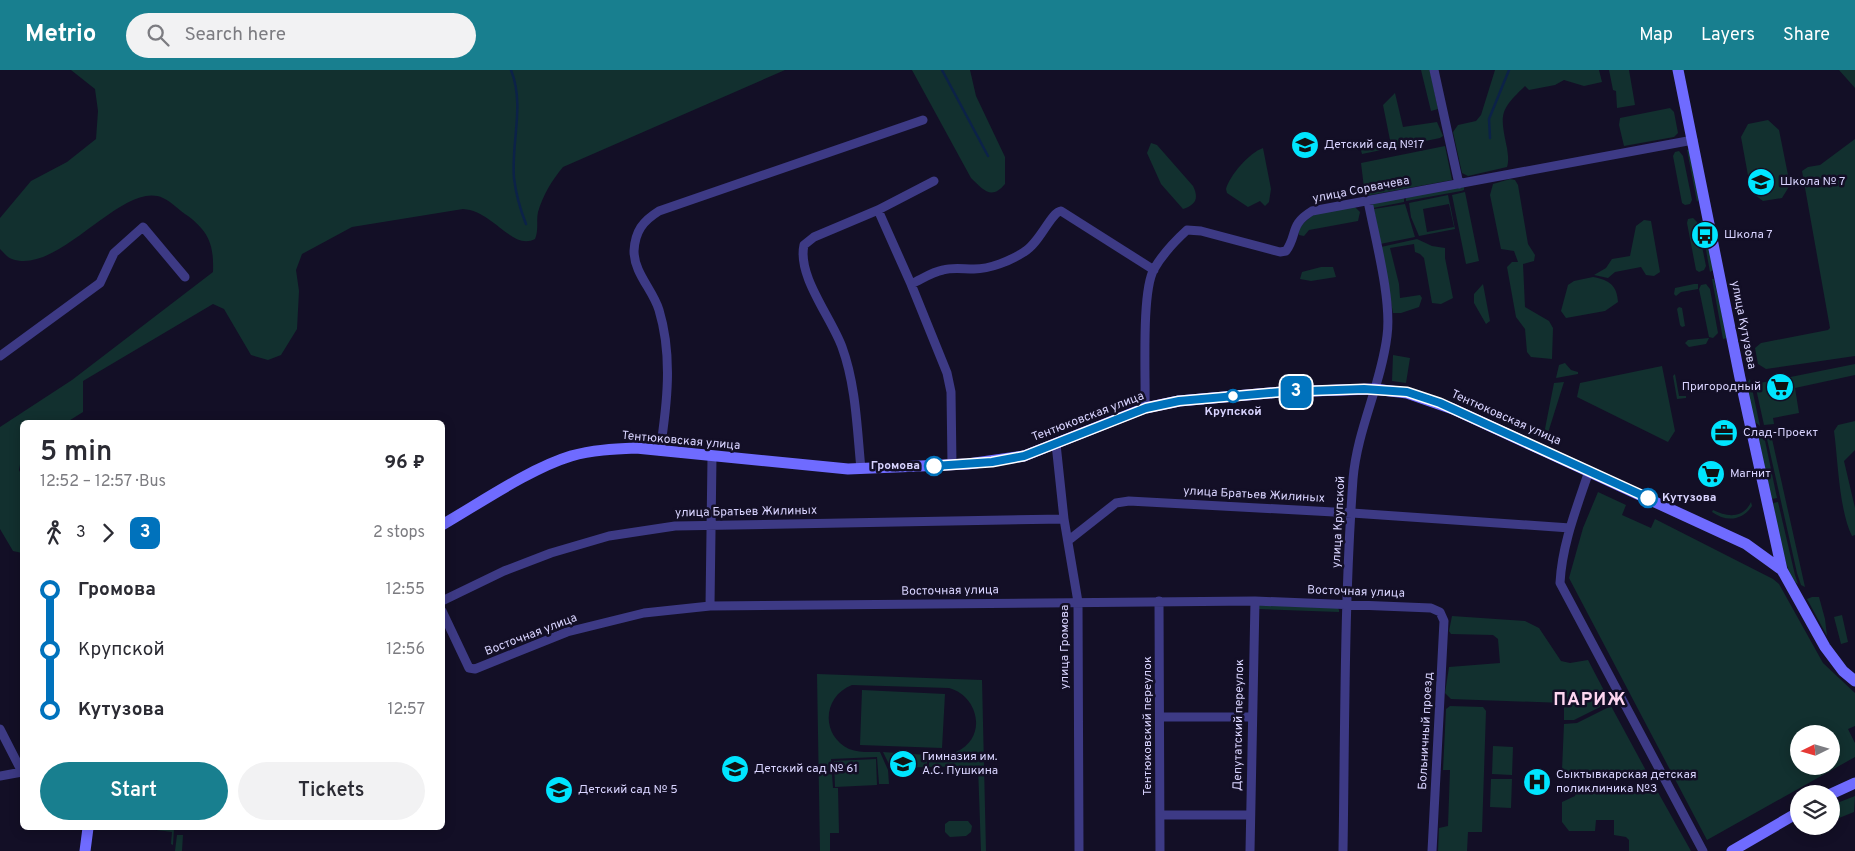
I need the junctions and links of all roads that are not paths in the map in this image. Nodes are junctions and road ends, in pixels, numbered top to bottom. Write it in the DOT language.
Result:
graph roads {
  1 [pos="1434,70"];
  2 [pos="1678,70"];
  3 [pos="923,120"];
  4 [pos="1693,140"];
  5 [pos="934,181"];
  6 [pos="1459,184"];
  7 [pos="1368,201"];
  8 [pos="878,210"];
  9 [pos="1154,270"];
  10 [pos="185,277"];
  11 [pos="912,284"];
  12 [pos="0,356"];
  13 [pos="1374,389"];
  14 [pos="1146,408"];
  15 [pos="1056,444"];
  16 [pos="660,451"];
  17 [pos="712,457"];
  18 [pos="952,465"];
  19 [pos="861,469"];
  20 [pos="1589,471"];
  21 [pos="1352,513"];
  22 [pos="1064,519"];
  23 [pos="445,523"];
  24 [pos="711,524"];
  25 [pos="1570,528"];
  26 [pos="1069,540"];
  27 [pos="1782,570"];
  28 [pos="445,600"];
  29 [pos="1255,600"];
  30 [pos="1159,601"];
  31 [pos="1078,602"];
  32 [pos="1348,604"];
  33 [pos="710,606"];
  34 [pos="1440,612"];
  35 [pos="445,617"];
  36 [pos="1855,681"];
  37 [pos="1251,717"];
  38 [pos="1160,718"];
  39 [pos="0,730"];
  40 [pos="20,768"];
  41 [pos="20,772"];
  42 [pos="0,776"];
  43 [pos="1855,783"];
  44 [pos="1840,790"];
  45 [pos="1160,815"];
  46 [pos="1250,815"];
  47 [pos="1790,817"];
  48 [pos="88,830"];
  49 [pos="86,851"];
  50 [pos="1078,851"];
  51 [pos="1160,851"];
  52 [pos="1250,851"];
  53 [pos="1343,851"];
  54 [pos="1432,851"];
  55 [pos="1703,851"];
  56 [pos="1732,851"];
  1 -- 6 [label="street"];
  2 -- 4 [label="street, улица Кутузова"];
  3 -- 16 [label="street"];
  4 -- 6 [label="street, улица Сорвачева"];
  4 -- 27 [label="street, улица Кутузова"];
  5 -- 8 [label="street"];
  6 -- 7 [label="street, улица Сорвачева"];
  7 -- 9 [label="street, улица Сорвачева"];
  7 -- 13 [label="street, улица Крупской"];
  8 -- 11 [label="street"];
  8 -- 19 [label="street"];
  9 -- 11 [label="street"];
  9 -- 14 [label="street, улица Сорвачева"];
  10 -- 12 [label="street"];
  11 -- 18 [label="street"];
  13 -- 14 [label="street, Тентюковская улица"];
  13 -- 20 [label="street, Тентюковская улица"];
  13 -- 21 [label="street, улица Крупской"];
  14 -- 15 [label="street, Тентюковская улица"];
  15 -- 18 [label="street, Тентюковская улица"];
  15 -- 22 [label="street, улица Громова"];
  16 -- 17 [label="street, Тентюковская улица"];
  16 -- 23 [label="street, Тентюковская улица"];
  17 -- 19 [label="street, Тентюковская улица"];
  17 -- 24 [label="street"];
  18 -- 19 [label="street, Тентюковская улица"];
  20 -- 25 [label="street"];
  20 -- 27 [label="street, Тентюковская улица"];
  21 -- 25 [label="street, улица Братьев Жилиных"];
  21 -- 26 [label="street, улица Братьев Жилиных"];
  21 -- 32 [label="street, улица Крупской"];
  22 -- 24 [label="street, улица Братьев Жилиных"];
  22 -- 26 [label="street, улица Громова"];
  24 -- 28 [label="street, улица Братьев Жилиных"];
  24 -- 33 [label="street"];
  25 -- 55 [label="street"];
  26 -- 31 [label="street, улица Громова"];
  27 -- 36 [label="street, улица Кутузова"];
  29 -- 30 [label="street, Восточная улица"];
  29 -- 32 [label="street, Восточная улица"];
  29 -- 37 [label="street, Депутатский переулок"];
  30 -- 31 [label="street, Восточная улица"];
  30 -- 38 [label="street, Тентюковский переулок"];
  31 -- 33 [label="street, Восточная улица"];
  31 -- 50 [label="street, улица Громова"];
  32 -- 34 [label="street, Восточная улица"];
  32 -- 53 [label="street, улица Крупской"];
  33 -- 35 [label="street, Восточная улица"];
  34 -- 54 [label="street, Больничный проезд"];
  37 -- 38 [label="street"];
  37 -- 46 [label="street, Депутатский переулок"];
  38 -- 45 [label="street, Тентюковский переулок"];
  39 -- 40 [label="street"];
  41 -- 42 [label="street"];
  43 -- 44 [label="street"];
  45 -- 46 [label="street"];
  45 -- 51 [label="street, Тентюковский переулок"];
  46 -- 52 [label="street, Депутатский переулок"];
  47 -- 56 [label="street"];
  48 -- 49 [label="street"];
}
